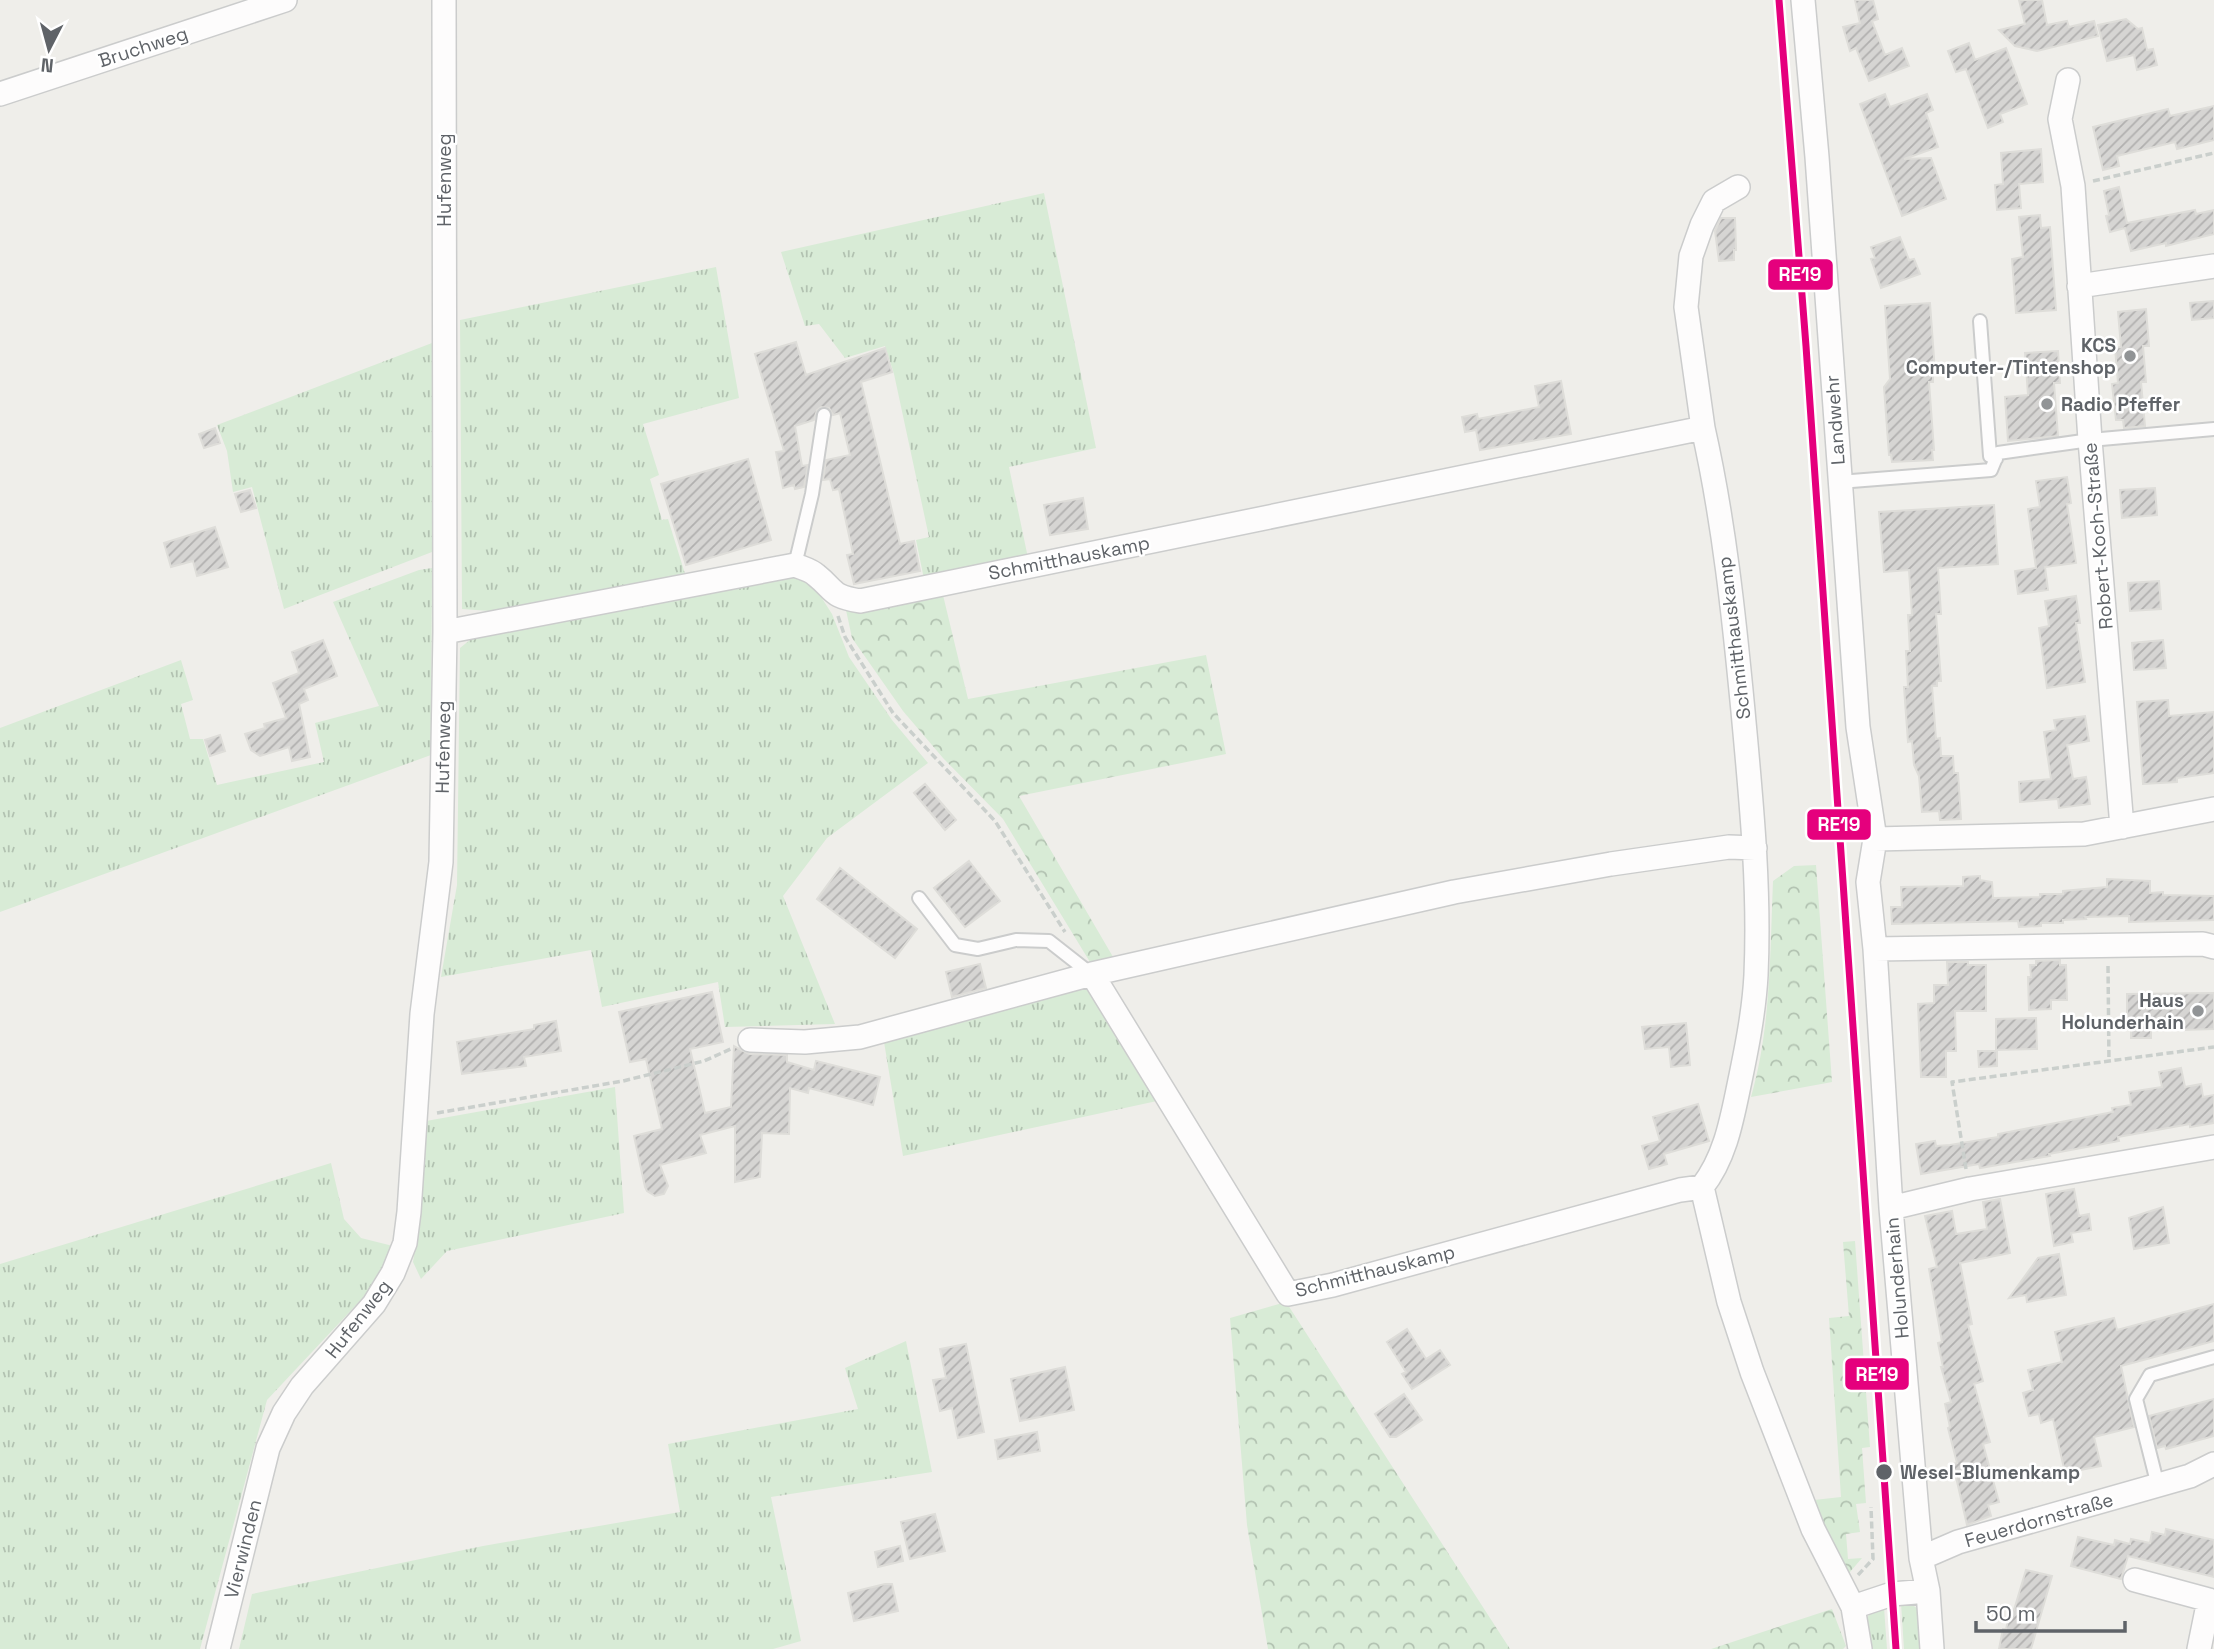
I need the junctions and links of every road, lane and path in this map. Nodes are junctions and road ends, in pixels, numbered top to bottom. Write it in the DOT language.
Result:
graph roads {
  1 [pos="285,0"];
  2 [pos="444,0"];
  3 [pos="1803,0"];
  4 [pos="2068,80"];
  5 [pos="0,94"];
  6 [pos="2214,153"];
  7 [pos="2073,186"];
  8 [pos="1738,187"];
  9 [pos="2214,266"];
  10 [pos="2079,286"];
  11 [pos="1980,321"];
  12 [pos="824,415"];
  13 [pos="1703,428"];
  14 [pos="2214,429"];
  15 [pos="2090,440"];
  16 [pos="1996,459"];
  17 [pos="1839,482"];
  18 [pos="795,565"];
  19 [pos="830,591"];
  20 [pos="445,632"];
  21 [pos="2214,809"];
  22 [pos="2122,827"];
  23 [pos="1875,839"];
  24 [pos="1755,848"];
  25 [pos="919,898"];
  26 [pos="1069,939"];
  27 [pos="2108,945"];
  28 [pos="2214,947"];
  29 [pos="1875,949"];
  30 [pos="1092,974"];
  31 [pos="750,1040"];
  32 [pos="2214,1047"];
  33 [pos="2109,1062"];
  34 [pos="414,1116"];
  35 [pos="2214,1147"];
  36 [pos="1702,1188"];
  37 [pos="1969,1189"];
  38 [pos="1891,1208"];
  39 [pos="2214,1357"];
  40 [pos="268,1448"];
  41 [pos="2214,1464"];
  42 [pos="2158,1486"];
  43 [pos="1871,1507"];
  44 [pos="1921,1558"];
  45 [pos="1866,1565"];
  46 [pos="2134,1580"];
  47 [pos="1928,1591"];
  48 [pos="1853,1607"];
  49 [pos="218,1649"];
  50 [pos="1860,1649"];
  51 [pos="1933,1649"];
  52 [pos="2199,1649"];
  1 -- 5 [label="street, Bruchweg"];
  2 -- 20 [label="street, Hufenweg"];
  3 -- 17 [label="street, Landwehr"];
  4 -- 7 [label="street, Robert-Koch-Straße"];
  6 -- 7 [label="path"];
  7 -- 10 [label="street, Robert-Koch-Straße"];
  8 -- 13 [label="street, Schmitthauskamp"];
  9 -- 10 [label="street"];
  10 -- 15 [label="street, Robert-Koch-Straße"];
  11 -- 16 [label="lane"];
  12 -- 18 [label="lane"];
  13 -- 19 [label="street, Schmitthauskamp"];
  13 -- 24 [label="street, Schmitthauskamp"];
  14 -- 15 [label="lane"];
  15 -- 16 [label="lane"];
  15 -- 22 [label="street, Robert-Koch-Straße"];
  16 -- 17 [label="lane"];
  17 -- 23 [label="street, Landwehr"];
  18 -- 19 [label="street, Schmitthauskamp"];
  18 -- 20 [label="street"];
  19 -- 26 [label="path"];
  20 -- 34 [label="street, Hufenweg"];
  21 -- 22 [label="street"];
  22 -- 23 [label="street"];
  23 -- 29 [label="street, Holunderhain"];
  24 -- 30 [label="street"];
  24 -- 36 [label="street, Schmitthauskamp"];
  25 -- 30 [label="lane"];
  27 -- 28 [label="street"];
  27 -- 29 [label="street"];
  27 -- 33 [label="path"];
  29 -- 38 [label="street, Holunderhain"];
  30 -- 31 [label="street"];
  30 -- 36 [label="street, Schmitthauskamp"];
  31 -- 34 [label="path"];
  32 -- 33 [label="path"];
  33 -- 37 [label="path"];
  34 -- 40 [label="street, Hufenweg"];
  35 -- 37 [label="street, Holunderhain"];
  36 -- 48 [label="street"];
  37 -- 38 [label="street, Holunderhain"];
  38 -- 44 [label="street, Holunderhain"];
  39 -- 42 [label="lane"];
  40 -- 49 [label="street, Vierwinden"];
  41 -- 42 [label="street, Feuerdornstraße"];
  42 -- 44 [label="street, Feuerdornstraße"];
  43 -- 45 [label="path"];
  44 -- 47 [label="street, Holunderhain"];
  46 -- 52 [label="street"];
  47 -- 48 [label="street"];
  47 -- 51 [label="street, Holunderhain"];
  48 -- 50 [label="street"];
}
